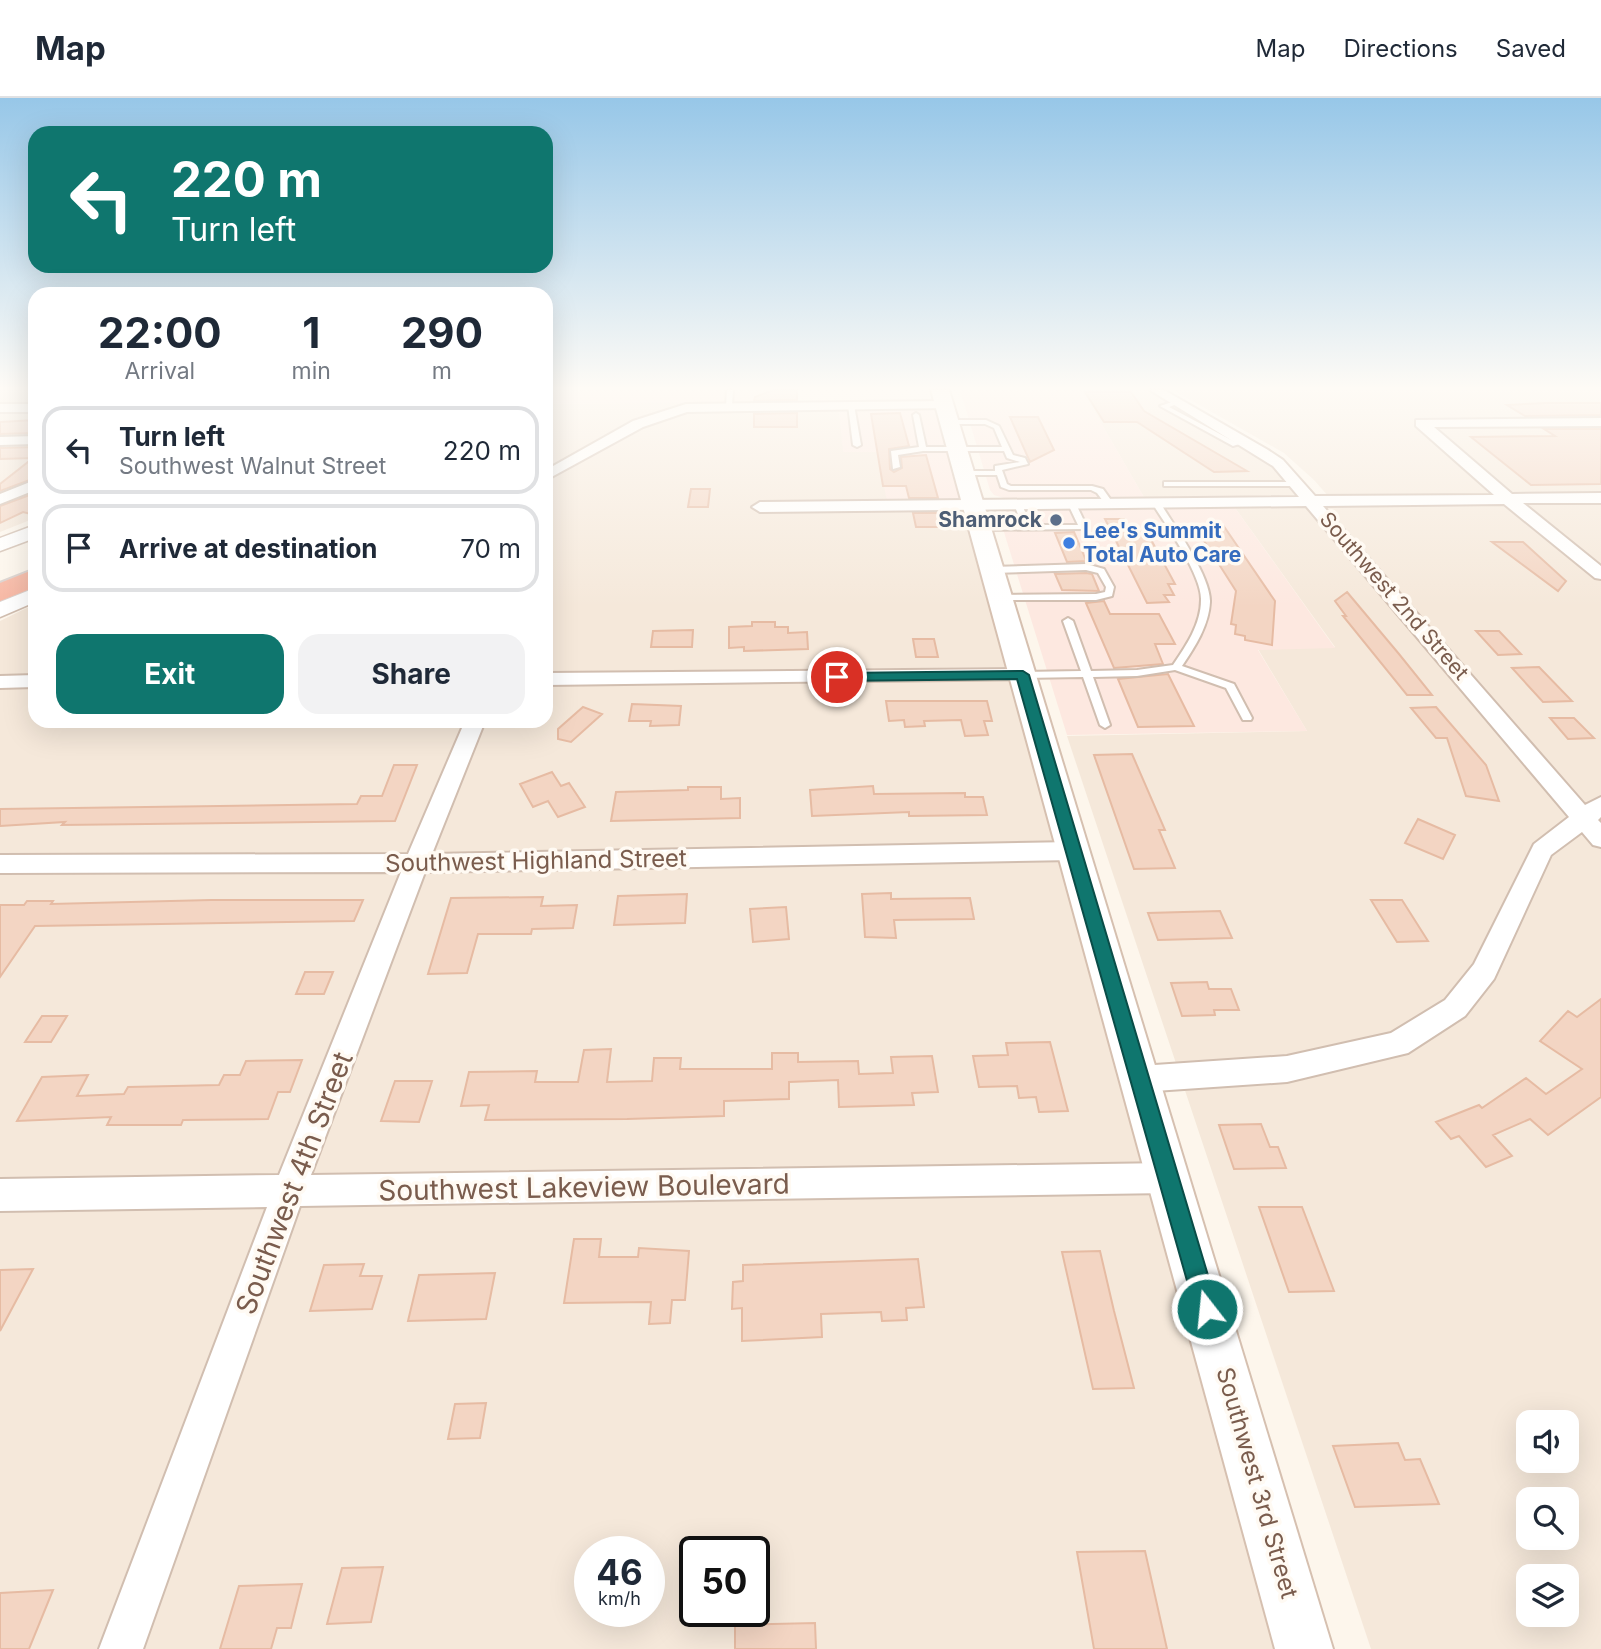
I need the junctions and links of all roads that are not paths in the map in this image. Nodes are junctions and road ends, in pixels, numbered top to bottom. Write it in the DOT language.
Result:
graph roads {
  1 [pos="570,462"];
  2 [pos="895,462"];
  3 [pos="915,462"];
  4 [pos="959,462"];
  5 [pos="966,462"];
  6 [pos="969,462"];
  7 [pos="971,462"];
  8 [pos="984,462"];
  9 [pos="1023,462"];
  10 [pos="1277,462"];
  11 [pos="1466,462"];
  12 [pos="896,467"];
  13 [pos="553,472"];
  14 [pos="1167,484"];
  15 [pos="1297,484"];
  16 [pos="28,488"];
  17 [pos="1601,498"];
  18 [pos="0,499"];
  19 [pos="1509,500"];
  20 [pos="1313,502"];
  21 [pos="1109,503"];
  22 [pos="1156,503"];
  23 [pos="1018,504"];
  24 [pos="1072,504"];
  25 [pos="760,507"];
  26 [pos="1027,527"];
  27 [pos="28,534"];
  28 [pos="2,543"];
  29 [pos="28,561"];
  30 [pos="0,573"];
  31 [pos="1601,574"];
  32 [pos="28,580"];
  33 [pos="996,584"];
  34 [pos="0,593"];
  35 [pos="28,597"];
  36 [pos="0,610"];
  37 [pos="1068,621"];
  38 [pos="1176,667"];
  39 [pos="1087,674"];
  40 [pos="1023,675"];
  41 [pos="553,679"];
  42 [pos="0,681"];
  43 [pos="28,681"];
  44 [pos="1247,718"];
  45 [pos="1105,725"];
  46 [pos="472,728"];
  47 [pos="1592,811"];
  48 [pos="1601,839"];
  49 [pos="1073,851"];
  50 [pos="415,863"];
  51 [pos="0,864"];
  52 [pos="1140,1079"];
  53 [pos="1169,1178"];
  54 [pos="289,1192"];
  55 [pos="0,1195"];
  56 [pos="121,1649"];
  57 [pos="1304,1649"];
  1 -- 13 [label="street"];
  2 -- 12 [label="lane"];
  3 -- 25 [label="street"];
  4 -- 33 [label="main road, Southwest 3rd Street"];
  5 -- 26 [label="lane"];
  6 -- 23 [label="street"];
  7 -- 21 [label="lane"];
  8 -- 9 [label="lane"];
  10 -- 15 [label="street, Southwest 2nd Street"];
  11 -- 19 [label="street"];
  14 -- 15 [label="lane"];
  15 -- 20 [label="street, Southwest 2nd Street"];
  16 -- 18 [label="street"];
  17 -- 19 [label="street"];
  19 -- 20 [label="street"];
  19 -- 31 [label="street"];
  20 -- 22 [label="street"];
  20 -- 47 [label="street, Southwest 2nd Street"];
  21 -- 22 [label="street"];
  21 -- 24 [label="street"];
  22 -- 38 [label="lane"];
  23 -- 24 [label="street"];
  23 -- 26 [label="lane"];
  24 -- 26 [label="lane"];
  27 -- 28 [label="street"];
  29 -- 30 [label="highway"];
  32 -- 34 [label="highway"];
  33 -- 33 [label="lane"];
  33 -- 40 [label="main road, Southwest 3rd Street"];
  35 -- 36 [label="street"];
  37 -- 39 [label="lane"];
  38 -- 39 [label="lane"];
  38 -- 44 [label="lane"];
  39 -- 40 [label="lane"];
  39 -- 45 [label="lane"];
  40 -- 41 [label="street"];
  40 -- 49 [label="main road, Southwest 3rd Street"];
  42 -- 43 [label="street"];
  46 -- 50 [label="street, Southwest 4th Street"];
  47 -- 48 [label="street, Southwest 2nd Street"];
  47 -- 52 [label="street"];
  49 -- 50 [label="street, Southwest Highland Street"];
  49 -- 52 [label="main road, Southwest 3rd Street"];
  50 -- 51 [label="street, Southwest Highland Street"];
  50 -- 54 [label="street, Southwest 4th Street"];
  52 -- 53 [label="main road, Southwest 3rd Street"];
  53 -- 54 [label="street, Southwest Lakeview Boulevard"];
  53 -- 57 [label="main road, Southwest 3rd Street"];
  54 -- 55 [label="street, Southwest Lakeview Boulevard"];
  54 -- 56 [label="street, Southwest 4th Street"];
}
